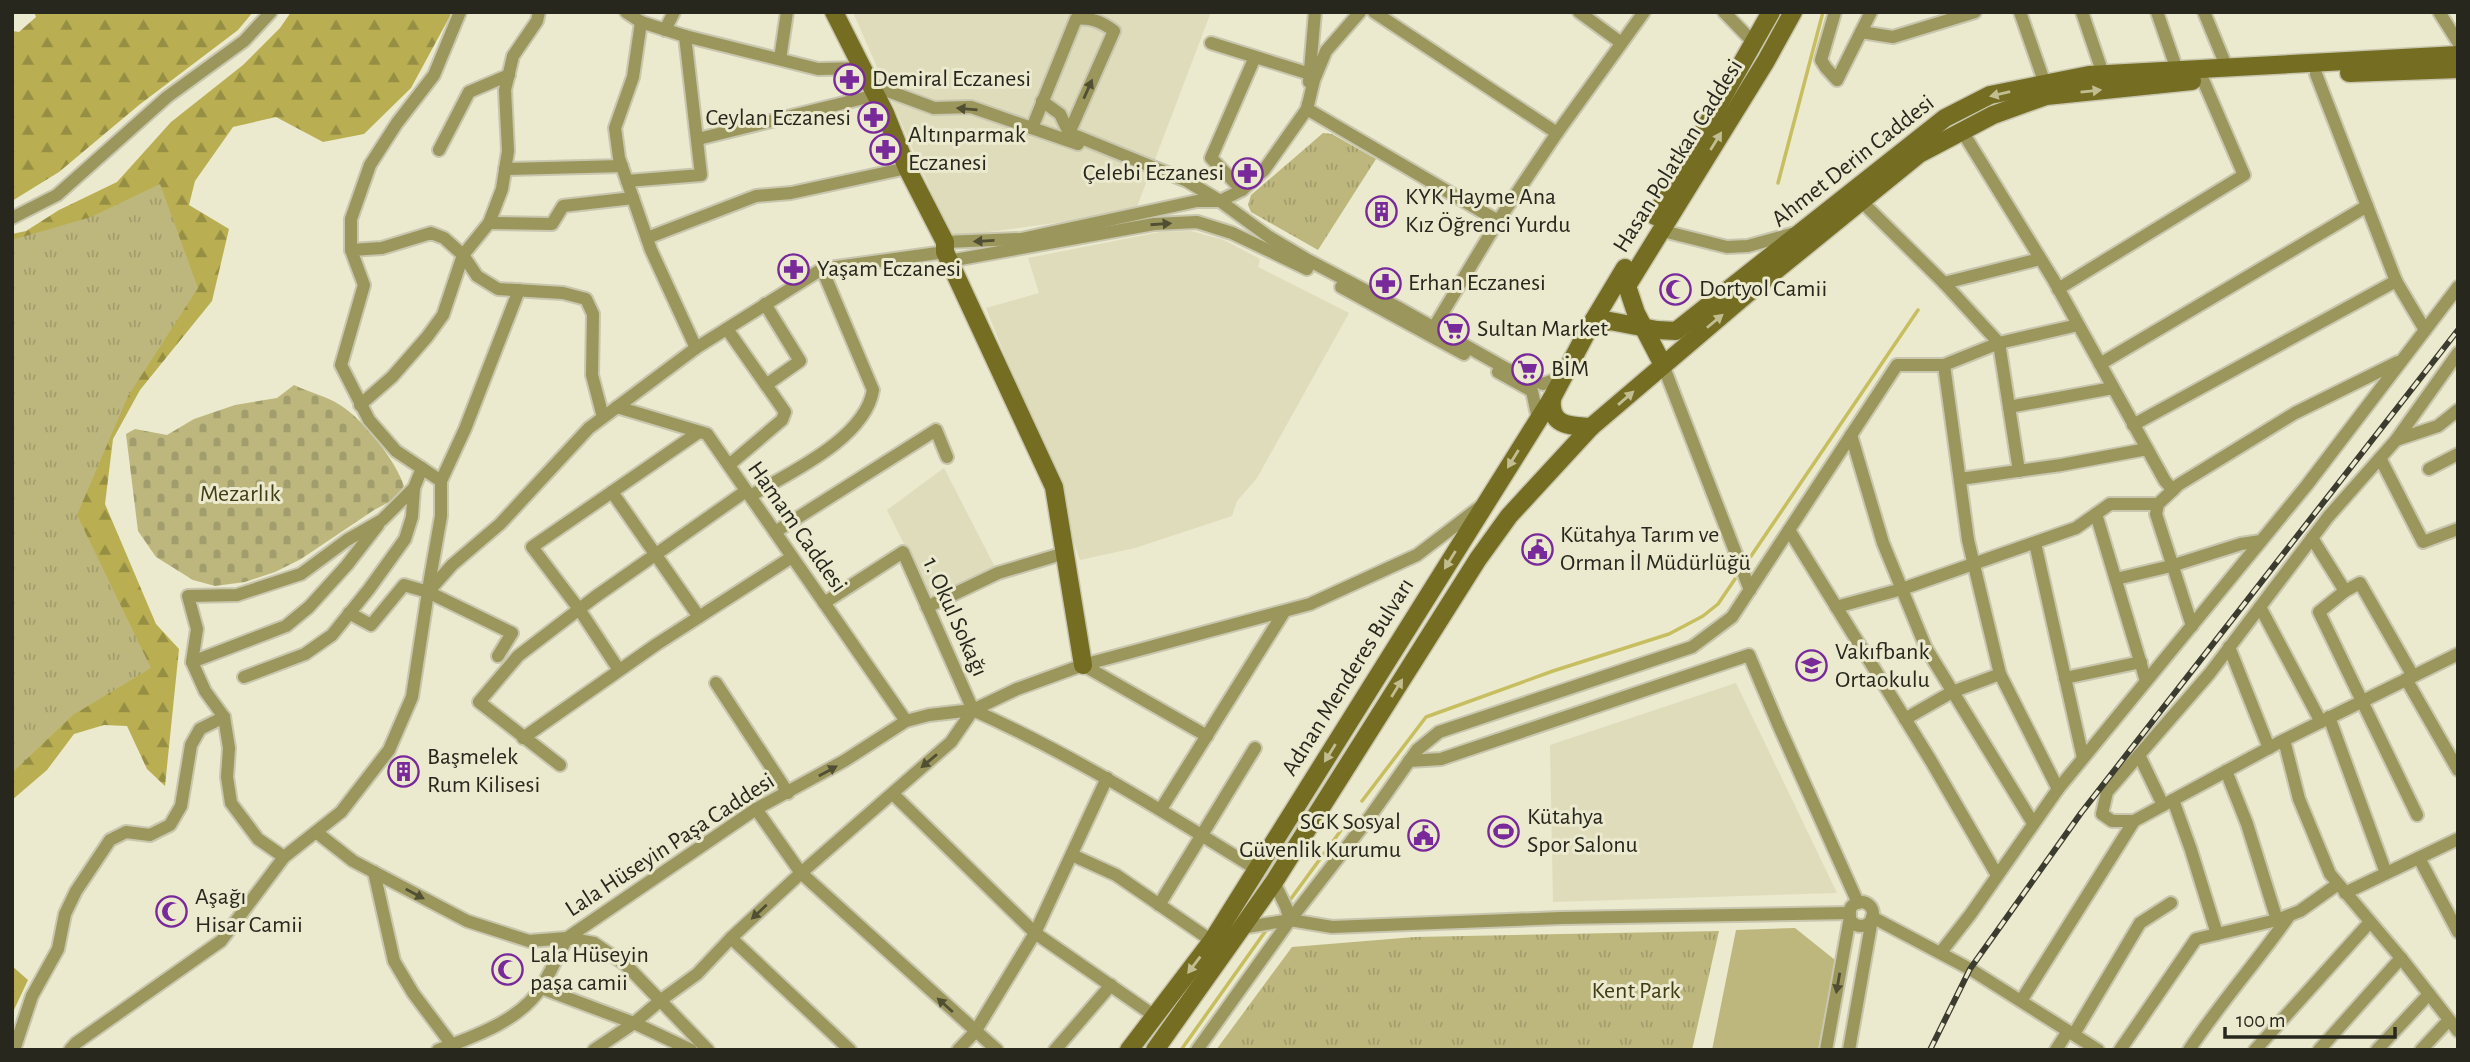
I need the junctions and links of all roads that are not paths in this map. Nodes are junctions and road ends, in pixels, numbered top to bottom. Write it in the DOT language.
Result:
graph roads {
  1 [pos="271,12"];
  2 [pos="460,12"];
  3 [pos="540,12"];
  4 [pos="626,12"];
  5 [pos="674,12"];
  6 [pos="787,12"];
  7 [pos="834,12"];
  8 [pos="1315,12"];
  9 [pos="1360,12"];
  10 [pos="1374,12"];
  11 [pos="1579,12"];
  12 [pos="1644,12"];
  13 [pos="1724,12"];
  14 [pos="1793,12"];
  15 [pos="1835,12"];
  16 [pos="1871,12"];
  17 [pos="1975,12"];
  18 [pos="2020,12"];
  19 [pos="2082,12"];
  20 [pos="2157,12"];
  21 [pos="2204,12"];
  22 [pos="2439,12"];
  23 [pos="1770,13"];
  24 [pos="641,22"];
  25 [pos="665,30"];
  26 [pos="1861,32"];
  27 [pos="685,36"];
  28 [pos="1620,42"];
  29 [pos="2458,42"];
  30 [pos="1211,43"];
  31 [pos="1754,43"];
  32 [pos="2458,55"];
  33 [pos="1255,57"];
  34 [pos="780,59"];
  35 [pos="863,68"];
  36 [pos="2227,68"];
  37 [pos="2458,69"];
  38 [pos="2177,71"];
  39 [pos="1310,74"];
  40 [pos="2103,74"];
  41 [pos="2316,74"];
  42 [pos="509,75"];
  43 [pos="2203,80"];
  44 [pos="2045,84"];
  45 [pos="874,90"];
  46 [pos="1042,101"];
  47 [pos="1307,110"];
  48 [pos="1032,128"];
  49 [pos="1962,131"];
  50 [pos="1557,133"];
  51 [pos="1067,137"];
  52 [pos="698,139"];
  53 [pos="439,150"];
  54 [pos="622,166"];
  55 [pos="908,168"];
  56 [pos="505,169"];
  57 [pos="627,181"];
  58 [pos="1242,190"];
  59 [pos="633,198"];
  60 [pos="1197,201"];
  61 [pos="1220,201"];
  62 [pos="1861,201"];
  63 [pos="2367,206"];
  64 [pos="1239,214"];
  65 [pos="12,218"];
  66 [pos="1197,222"];
  67 [pos="1498,222"];
  68 [pos="489,223"];
  69 [pos="1659,230"];
  70 [pos="1802,231"];
  71 [pos="1232,233"];
  72 [pos="647,238"];
  73 [pos="351,250"];
  74 [pos="946,252"];
  75 [pos="463,255"];
  76 [pos="2040,259"];
  77 [pos="822,269"];
  78 [pos="2396,281"];
  79 [pos="1944,283"];
  80 [pos="2458,287"];
  81 [pos="2058,289"];
  82 [pos="519,290"];
  83 [pos="765,304"];
  84 [pos="2078,325"];
  85 [pos="1434,327"];
  86 [pos="1644,327"];
  87 [pos="1589,328"];
  88 [pos="727,329"];
  89 [pos="2425,330"];
  90 [pos="1999,343"];
  91 [pos="696,348"];
  92 [pos="2458,353"];
  93 [pos="2402,360"];
  94 [pos="2100,364"];
  95 [pos="1663,365"];
  96 [pos="1944,365"];
  97 [pos="1563,377"];
  98 [pos="766,385"];
  99 [pos="2113,388"];
  100 [pos="1552,398"];
  101 [pos="360,405"];
  102 [pos="2009,407"];
  103 [pos="617,408"];
  104 [pos="2458,410"];
  105 [pos="603,417"];
  106 [pos="1538,419"];
  107 [pos="2133,425"];
  108 [pos="1591,427"];
  109 [pos="699,432"];
  110 [pos="1851,435"];
  111 [pos="2396,440"];
  112 [pos="2147,449"];
  113 [pos="2458,454"];
  114 [pos="947,457"];
  115 [pos="2380,458"];
  116 [pos="729,465"];
  117 [pos="422,468"];
  118 [pos="2429,469"];
  119 [pos="2019,471"];
  120 [pos="1960,479"];
  121 [pos="440,481"];
  122 [pos="414,488"];
  123 [pos="2173,490"];
  124 [pos="612,492"];
  125 [pos="748,494"];
  126 [pos="1486,502"];
  127 [pos="2158,504"];
  128 [pos="2096,514"];
  129 [pos="1509,516"];
  130 [pos="382,520"];
  131 [pos="2458,529"];
  132 [pos="1789,530"];
  133 [pos="775,532"];
  134 [pos="2312,538"];
  135 [pos="2261,541"];
  136 [pos="2035,543"];
  137 [pos="1065,553"];
  138 [pos="657,554"];
  139 [pos="792,557"];
  140 [pos="1974,564"];
  141 [pos="2171,566"];
  142 [pos="2116,579"];
  143 [pos="1750,590"];
  144 [pos="1902,590"];
  145 [pos="2345,591"];
  146 [pos="428,593"];
  147 [pos="824,603"];
  148 [pos="927,607"];
  149 [pos="1836,607"];
  150 [pos="2260,607"];
  151 [pos="579,609"];
  152 [pos="1284,612"];
  153 [pos="349,613"];
  154 [pos="699,617"];
  155 [pos="2192,626"];
  156 [pos="2230,647"];
  157 [pos="498,656"];
  158 [pos="2456,660"];
  159 [pos="192,662"];
  160 [pos="2141,662"];
  161 [pos="1083,665"];
  162 [pos="619,670"];
  163 [pos="2000,674"];
  164 [pos="244,677"];
  165 [pos="2065,678"];
  166 [pos="2409,678"];
  167 [pos="2146,681"];
  168 [pos="716,683"];
  169 [pos="1952,692"];
  170 [pos="2362,701"];
  171 [pos="973,710"];
  172 [pos="224,717"];
  173 [pos="1905,719"];
  174 [pos="2325,719"];
  175 [pos="906,721"];
  176 [pos="1207,736"];
  177 [pos="523,738"];
  178 [pos="2284,740"];
  179 [pos="1255,748"];
  180 [pos="2269,748"];
  181 [pos="2139,755"];
  182 [pos="2083,758"];
  183 [pos="1409,761"];
  184 [pos="560,765"];
  185 [pos="2458,770"];
  186 [pos="2226,771"];
  187 [pos="1107,778"];
  188 [pos="2058,789"];
  189 [pos="788,793"];
  190 [pos="893,794"];
  191 [pos="2168,803"];
  192 [pos="756,809"];
  193 [pos="1161,809"];
  194 [pos="2417,815"];
  195 [pos="2134,821"];
  196 [pos="2033,823"];
  197 [pos="316,832"];
  198 [pos="1202,835"];
  199 [pos="2458,839"];
  200 [pos="1072,855"];
  201 [pos="284,858"];
  202 [pos="2418,858"];
  203 [pos="1256,869"];
  204 [pos="374,872"];
  205 [pos="801,873"];
  206 [pos="2386,873"];
  207 [pos="1997,875"];
  208 [pos="1274,882"];
  209 [pos="2342,888"];
  210 [pos="2171,903"];
  211 [pos="1159,905"];
  212 [pos="1853,911"];
  213 [pos="1872,918"];
  214 [pos="2283,918"];
  215 [pos="1290,920"];
  216 [pos="2370,922"];
  217 [pos="1241,928"];
  218 [pos="2458,932"];
  219 [pos="1035,933"];
  220 [pos="2217,934"];
  221 [pos="567,938"];
  222 [pos="731,939"];
  223 [pos="1212,941"];
  224 [pos="1941,952"];
  225 [pos="2401,958"];
  226 [pos="1111,985"];
  227 [pos="541,988"];
  228 [pos="2429,994"];
  229 [pos="661,1000"];
  230 [pos="2021,1001"];
  231 [pos="1156,1017"];
  232 [pos="2449,1020"];
  233 [pos="634,1023"];
  234 [pos="2458,1031"];
  235 [pos="975,1032"];
  236 [pos="2071,1032"];
  237 [pos="452,1045"];
  238 [pos="14,1050"];
  239 [pos="70,1050"];
  240 [pos="438,1050"];
  241 [pos="594,1050"];
  242 [pos="691,1050"];
  243 [pos="709,1050"];
  244 [pos="850,1050"];
  245 [pos="958,1050"];
  246 [pos="997,1050"];
  247 [pos="1055,1050"];
  248 [pos="1129,1050"];
  249 [pos="1155,1050"];
  250 [pos="1197,1050"];
  251 [pos="1826,1050"];
  252 [pos="1849,1050"];
  253 [pos="2056,1050"];
  254 [pos="2098,1050"];
  255 [pos="2120,1050"];
  256 [pos="2189,1050"];
  257 [pos="2255,1050"];
  258 [pos="2319,1050"];
  259 [pos="2377,1050"];
  260 [pos="2421,1050"];
  1 -- 65 [label="street"];
  2 -- 73 [label="street"];
  3 -- 42 [label="street"];
  4 -- 24 [label="street"];
  5 -- 25 [label="street"];
  6 -- 34 [label="street"];
  7 -- 35 [label="main road"];
  8 -- 39 [label="street"];
  9 -- 47 [label="street"];
  10 -- 50 [label="street"];
  11 -- 28 [label="street"];
  12 -- 28 [label="street"];
  13 -- 31 [label="street"];
  69 -- 14 [label="main road, Hasan Polatkan Caddesi, one-way"];
  15 -- 26 [label="street"];
  16 -- 26 [label="street"];
  17 -- 26 [label="street"];
  18 -- 44 [label="street"];
  19 -- 40 [label="street"];
  20 -- 38 [label="street"];
  21 -- 36 [label="street"];
  22 -- 29 [label="street"];
  23 -- 31 [label="main road, Hasan Polatkan Caddesi"];
  24 -- 25 [label="street"];
  24 -- 54 [label="street"];
  25 -- 27 [label="street"];
  27 -- 34 [label="street"];
  27 -- 52 [label="street"];
  28 -- 50 [label="street"];
  30 -- 33 [label="street"];
  31 -- 87 [label="main road, Hasan Polatkan Caddesi"];
  32 -- 36 [label="main road, Ahmet Derin Caddesi"];
  33 -- 39 [label="street"];
  33 -- 58 [label="street"];
  34 -- 35 [label="street"];
  35 -- 45 [label="main road"];
  36 -- 38 [label="main road, Ahmet Derin Caddesi"];
  37 -- 41 [label="main road, Ahmet Derin Caddesi"];
  38 -- 40 [label="main road, Ahmet Derin Caddesi"];
  39 -- 47 [label="street"];
  40 -- 44 [label="main road, Ahmet Derin Caddesi"];
  41 -- 43 [label="main road, Ahmet Derin Caddesi"];
  41 -- 63 [label="street"];
  42 -- 53 [label="street"];
  42 -- 56 [label="street"];
  49 -- 43 [label="main road, Ahmet Derin Caddesi, one-way"];
  43 -- 81 [label="street"];
  44 -- 70 [label="main road, Ahmet Derin Caddesi, one-way"];
  48 -- 45 [label="street, one-way"];
  45 -- 52 [label="street"];
  45 -- 55 [label="main road"];
  46 -- 48 [label="street"];
  46 -- 51 [label="street"];
  51 -- 46 [label="street, one-way"];
  47 -- 58 [label="street"];
  47 -- 67 [label="street"];
  48 -- 51 [label="street"];
  49 -- 62 [label="main road, Ahmet Derin Caddesi"];
  49 -- 76 [label="street"];
  50 -- 67 [label="street"];
  51 -- 60 [label="street"];
  51 -- 61 [label="street"];
  52 -- 57 [label="street"];
  54 -- 56 [label="street"];
  54 -- 57 [label="street"];
  55 -- 72 [label="street"];
  55 -- 74 [label="main road"];
  56 -- 68 [label="street"];
  57 -- 59 [label="street"];
  58 -- 61 [label="street"];
  59 -- 68 [label="street"];
  59 -- 72 [label="street"];
  60 -- 61 [label="street"];
  60 -- 66 [label="street"];
  60 -- 74 [label="street, one-way"];
  61 -- 64 [label="street"];
  62 -- 79 [label="street"];
  95 -- 62 [label="main road, Ahmet Derin Caddesi, one-way"];
  63 -- 78 [label="street"];
  63 -- 94 [label="street"];
  64 -- 71 [label="street"];
  64 -- 85 [label="street"];
  66 -- 71 [label="street"];
  74 -- 66 [label="street, one-way"];
  67 -- 85 [label="street"];
  68 -- 75 [label="street"];
  69 -- 70 [label="street"];
  69 -- 86 [label="main road, Hasan Polatkan Caddesi"];
  70 -- 86 [label="main road, Ahmet Derin Caddesi"];
  71 -- 106 [label="street"];
  72 -- 91 [label="street"];
  73 -- 75 [label="street"];
  73 -- 101 [label="street"];
  74 -- 77 [label="street"];
  74 -- 137 [label="main road"];
  75 -- 82 [label="street"];
  75 -- 101 [label="street"];
  76 -- 79 [label="street"];
  76 -- 81 [label="street"];
  77 -- 83 [label="street"];
  77 -- 125 [label="street"];
  78 -- 89 [label="street"];
  78 -- 107 [label="street"];
  79 -- 90 [label="street"];
  80 -- 89 [label="street"];
  81 -- 84 [label="street"];
  82 -- 105 [label="street"];
  82 -- 121 [label="street"];
  83 -- 88 [label="street"];
  83 -- 98 [label="street"];
  84 -- 90 [label="street"];
  84 -- 94 [label="street"];
  85 -- 97 [label="street"];
  86 -- 87 [label="main road, Ahmet Derin Caddesi"];
  86 -- 95 [label="main road"];
  87 -- 97 [label="main road"];
  88 -- 91 [label="street"];
  88 -- 98 [label="street"];
  89 -- 93 [label="street"];
  90 -- 96 [label="street"];
  90 -- 102 [label="street"];
  91 -- 103 [label="street"];
  92 -- 111 [label="street"];
  93 -- 123 [label="street"];
  93 -- 135 [label="street"];
  94 -- 99 [label="street"];
  108 -- 95 [label="main road, Ahmet Derin Caddesi, one-way"];
  95 -- 143 [label="street"];
  96 -- 110 [label="street"];
  96 -- 120 [label="street"];
  97 -- 100 [label="main road"];
  98 -- 116 [label="street"];
  99 -- 102 [label="street"];
  99 -- 107 [label="street"];
  100 -- 106 [label="main road"];
  100 -- 108 [label="main road"];
  101 -- 117 [label="street"];
  102 -- 119 [label="street"];
  103 -- 105 [label="street"];
  103 -- 109 [label="street, Hamam Caddesi"];
  104 -- 111 [label="street"];
  105 -- 146 [label="street"];
  106 -- 126 [label="main road, one-way"];
  107 -- 112 [label="street"];
  108 -- 129 [label="main road, Ahmet Derin Caddesi"];
  109 -- 116 [label="street, Hamam Caddesi"];
  109 -- 124 [label="street"];
  110 -- 132 [label="street"];
  110 -- 144 [label="street"];
  111 -- 115 [label="street"];
  112 -- 119 [label="street"];
  112 -- 123 [label="street"];
  113 -- 118 [label="street"];
  114 -- 133 [label="street"];
  115 -- 131 [label="street"];
  115 -- 134 [label="street"];
  116 -- 125 [label="street, Hamam Caddesi"];
  117 -- 121 [label="street"];
  117 -- 122 [label="street"];
  119 -- 120 [label="street"];
  120 -- 140 [label="street"];
  121 -- 146 [label="street"];
  122 -- 130 [label="street"];
  122 -- 153 [label="street"];
  123 -- 127 [label="street"];
  124 -- 138 [label="street"];
  124 -- 151 [label="street"];
  125 -- 133 [label="street, Hamam Caddesi"];
  125 -- 138 [label="street"];
  126 -- 152 [label="street"];
  126 -- 203 [label="main road, Adnan Menderes Bulvarı, one-way"];
  127 -- 128 [label="street"];
  127 -- 141 [label="street"];
  128 -- 136 [label="street"];
  128 -- 142 [label="street"];
  208 -- 129 [label="main road, Adnan Menderes Bulvarı, one-way"];
  130 -- 159 [label="street"];
  130 -- 159 [label="street"];
  132 -- 143 [label="street"];
  132 -- 149 [label="street"];
  133 -- 139 [label="street, Hamam Caddesi"];
  134 -- 145 [label="street"];
  134 -- 150 [label="street"];
  135 -- 141 [label="street"];
  135 -- 155 [label="street"];
  136 -- 140 [label="street"];
  136 -- 165 [label="street"];
  137 -- 148 [label="street"];
  137 -- 161 [label="main road"];
  138 -- 151 [label="street"];
  138 -- 154 [label="street"];
  139 -- 147 [label="street, Hamam Caddesi"];
  139 -- 154 [label="street"];
  140 -- 144 [label="street"];
  140 -- 163 [label="street"];
  141 -- 142 [label="street"];
  141 -- 155 [label="street"];
  142 -- 160 [label="street"];
  143 -- 183 [label="street"];
  144 -- 149 [label="street"];
  144 -- 169 [label="street"];
  145 -- 166 [label="street"];
  145 -- 170 [label="street"];
  146 -- 153 [label="street"];
  146 -- 157 [label="street"];
  146 -- 197 [label="street"];
  147 -- 148 [label="street, 1. Okul Sokağı"];
  147 -- 175 [label="street, Hamam Caddesi"];
  148 -- 171 [label="street, 1. Okul Sokağı"];
  149 -- 173 [label="street"];
  150 -- 156 [label="street"];
  150 -- 174 [label="street"];
  151 -- 162 [label="street"];
  151 -- 177 [label="street"];
  152 -- 161 [label="street"];
  152 -- 176 [label="street"];
  153 -- 164 [label="street"];
  154 -- 162 [label="street"];
  155 -- 167 [label="street"];
  156 -- 180 [label="street"];
  156 -- 181 [label="street"];
  158 -- 166 [label="street"];
  159 -- 172 [label="street"];
  160 -- 165 [label="street"];
  160 -- 167 [label="street"];
  161 -- 171 [label="street"];
  161 -- 176 [label="street"];
  162 -- 177 [label="street"];
  163 -- 169 [label="street"];
  163 -- 188 [label="street"];
  165 -- 182 [label="street"];
  166 -- 170 [label="street"];
  166 -- 185 [label="street"];
  167 -- 182 [label="street"];
  168 -- 189 [label="street"];
  169 -- 173 [label="street"];
  169 -- 196 [label="street"];
  170 -- 174 [label="street"];
  170 -- 194 [label="street"];
  171 -- 175 [label="street, Lala Hüseyin Paşa Caddesi"];
  171 -- 187 [label="street"];
  171 -- 190 [label="street, one-way"];
  172 -- 201 [label="street"];
  172 -- 238 [label="street"];
  173 -- 207 [label="street"];
  174 -- 178 [label="street"];
  174 -- 206 [label="street"];
  189 -- 175 [label="street, Lala Hüseyin Paşa Caddesi, one-way"];
  176 -- 193 [label="street"];
  177 -- 184 [label="street"];
  178 -- 180 [label="street"];
  178 -- 209 [label="street"];
  179 -- 198 [label="street"];
  180 -- 186 [label="street"];
  181 -- 191 [label="street"];
  181 -- 195 [label="street"];
  182 -- 188 [label="street"];
  183 -- 212 [label="street"];
  183 -- 215 [label="street"];
  186 -- 191 [label="street"];
  186 -- 214 [label="street"];
  187 -- 193 [label="street"];
  187 -- 200 [label="street"];
  188 -- 196 [label="street"];
  189 -- 192 [label="street, Lala Hüseyin Paşa Caddesi"];
  190 -- 205 [label="street"];
  190 -- 219 [label="street"];
  191 -- 195 [label="street"];
  191 -- 220 [label="street"];
  192 -- 205 [label="street"];
  192 -- 221 [label="street, Lala Hüseyin Paşa Caddesi"];
  193 -- 198 [label="street"];
  195 -- 230 [label="street"];
  196 -- 207 [label="street"];
  197 -- 201 [label="street"];
  197 -- 204 [label="street, Lala Hüseyin Paşa Caddesi"];
  198 -- 203 [label="street"];
  198 -- 211 [label="street"];
  199 -- 202 [label="street"];
  200 -- 211 [label="street"];
  200 -- 219 [label="street"];
  201 -- 239 [label="street"];
  202 -- 206 [label="street"];
  202 -- 218 [label="street"];
  203 -- 223 [label="main road, Adnan Menderes Bulvarı"];
  204 -- 221 [label="street, Lala Hüseyin Paşa Caddesi, one-way"];
  204 -- 237 [label="street"];
  205 -- 222 [label="street, one-way"];
  235 -- 205 [label="street, one-way"];
  206 -- 209 [label="street"];
  207 -- 224 [label="street"];
  208 -- 215 [label="street"];
  208 -- 217 [label="main road, Adnan Menderes Bulvarı"];
  209 -- 214 [label="street"];
  209 -- 216 [label="street"];
  210 -- 236 [label="street"];
  211 -- 223 [label="street"];
  212 -- 213 [label="street"];
  212 -- 213 [label="street"];
  212 -- 215 [label="street"];
  212 -- 251 [label="street, one-way"];
  213 -- 224 [label="street"];
  213 -- 252 [label="street"];
  214 -- 220 [label="street"];
  214 -- 256 [label="street"];
  215 -- 217 [label="street"];
  215 -- 250 [label="street"];
  216 -- 225 [label="street"];
  216 -- 257 [label="street"];
  217 -- 249 [label="main road, Adnan Menderes Bulvarı"];
  219 -- 226 [label="street"];
  219 -- 235 [label="street"];
  220 -- 255 [label="street"];
  221 -- 227 [label="street"];
  221 -- 229 [label="street"];
  222 -- 229 [label="street"];
  222 -- 244 [label="street"];
  223 -- 231 [label="main road, Adnan Menderes Bulvarı, one-way"];
  224 -- 230 [label="street"];
  225 -- 228 [label="street"];
  225 -- 258 [label="street"];
  226 -- 231 [label="street"];
  226 -- 247 [label="street"];
  227 -- 233 [label="street"];
  227 -- 237 [label="street"];
  228 -- 232 [label="street"];
  228 -- 259 [label="street"];
  229 -- 233 [label="street"];
  229 -- 243 [label="street"];
  230 -- 236 [label="street"];
  231 -- 248 [label="main road, Adnan Menderes Bulvarı"];
  232 -- 234 [label="street"];
  232 -- 260 [label="street"];
  233 -- 241 [label="street"];
  233 -- 242 [label="street"];
  235 -- 245 [label="street"];
  235 -- 246 [label="street"];
  236 -- 253 [label="street"];
  236 -- 254 [label="street"];
  237 -- 240 [label="street"];
}
